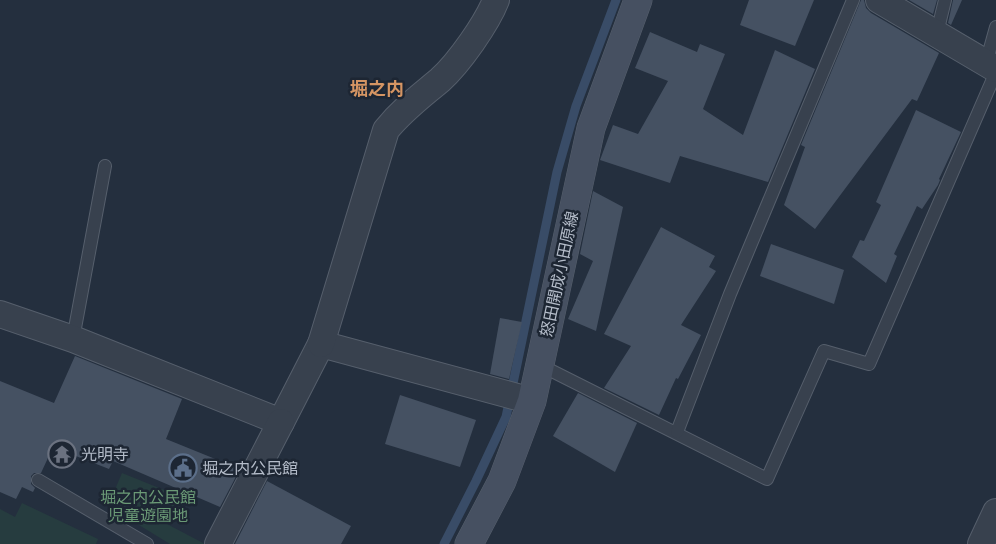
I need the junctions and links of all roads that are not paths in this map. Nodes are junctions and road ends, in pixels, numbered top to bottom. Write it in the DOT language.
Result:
graph roads {
  1 [pos="638,0"];
  2 [pos="853,0"];
  3 [pos="879,0"];
  4 [pos="945,0"];
  5 [pos="493,1"];
  6 [pos="996,27"];
  7 [pos="937,33"];
  8 [pos="993,68"];
  9 [pos="105,166"];
  10 [pos="0,314"];
  11 [pos="73,339"];
  12 [pos="321,344"];
  13 [pos="540,365"];
  14 [pos="531,401"];
  15 [pos="281,422"];
  16 [pos="676,432"];
  17 [pos="38,480"];
  18 [pos="996,512"];
  19 [pos="147,544"];
  20 [pos="218,544"];
  21 [pos="469,544"];
  22 [pos="981,544"];
  1 -- 13 [label="main road, 怒田開成小田原線"];
  2 -- 16 [label="lane"];
  3 -- 7 [label="street"];
  4 -- 7 [label="lane"];
  5 -- 12 [label="street"];
  6 -- 8 [label="lane"];
  7 -- 8 [label="street"];
  8 -- 16 [label="lane"];
  9 -- 11 [label="lane"];
  10 -- 11 [label="street"];
  11 -- 15 [label="street"];
  12 -- 14 [label="street"];
  12 -- 15 [label="street"];
  13 -- 14 [label="main road, 怒田開成小田原線"];
  13 -- 16 [label="lane"];
  14 -- 21 [label="main road, 怒田開成小田原線"];
  15 -- 20 [label="street"];
  17 -- 19 [label="lane"];
  18 -- 22 [label="street"];
}
